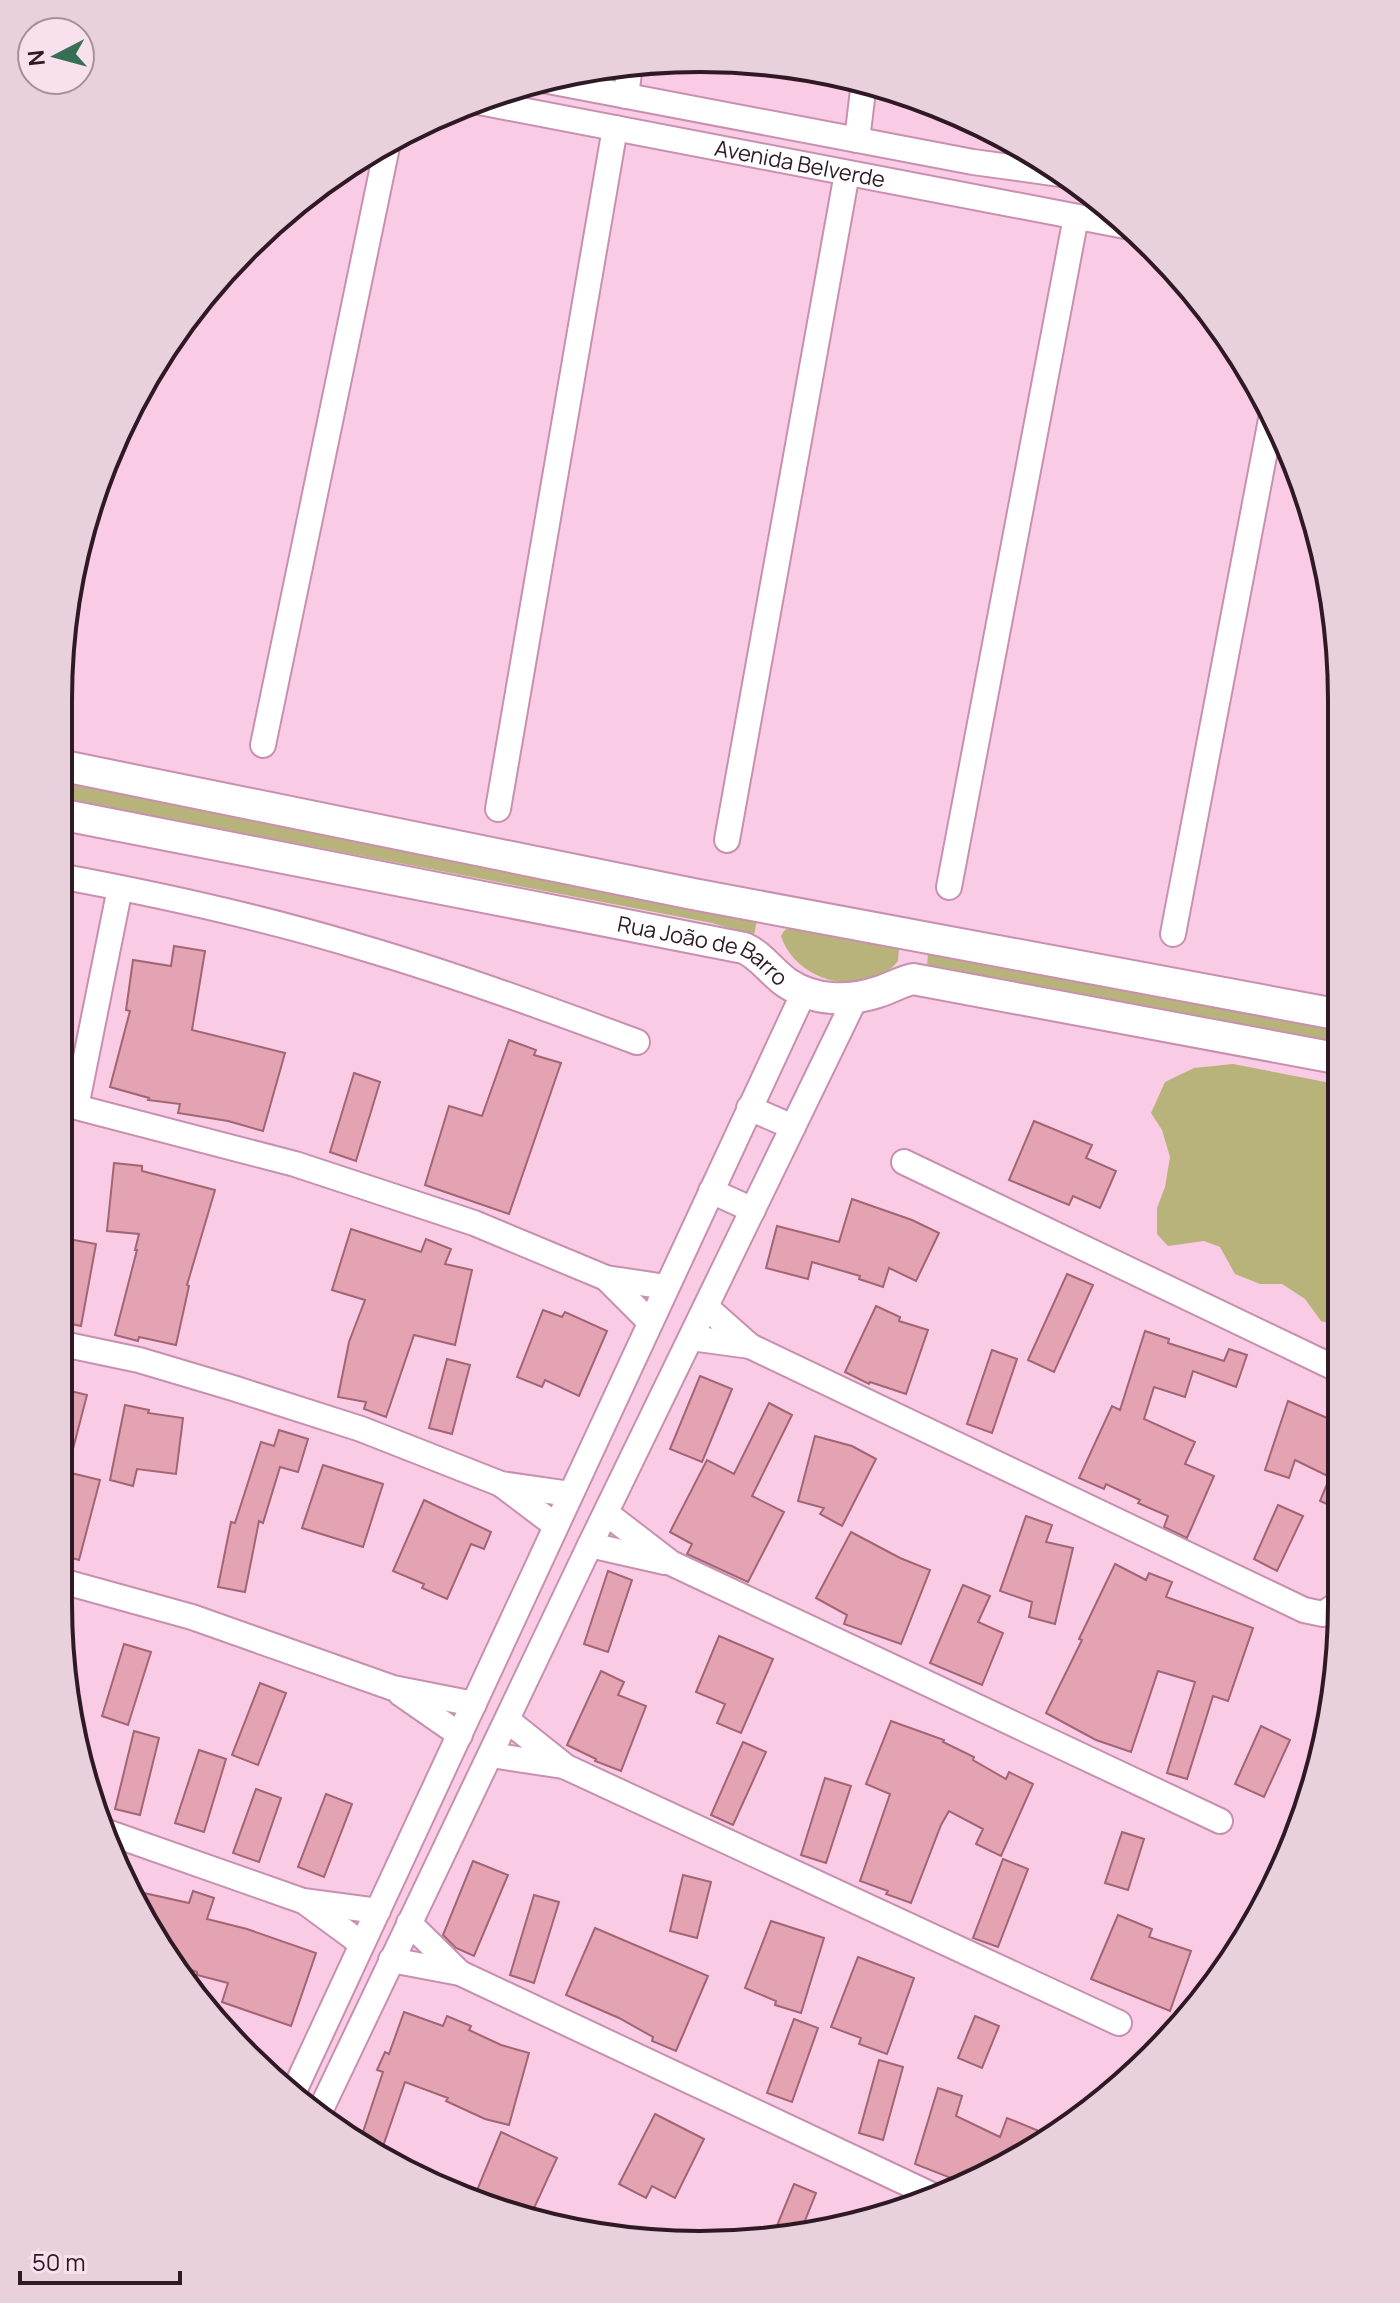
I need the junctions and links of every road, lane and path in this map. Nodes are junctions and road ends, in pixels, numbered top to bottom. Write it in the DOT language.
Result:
graph roads {
  1 [pos="629,76"];
  2 [pos="571,85"];
  3 [pos="581,87"];
  4 [pos="560,88"];
  5 [pos="554,89"];
  6 [pos="863,93"];
  7 [pos="626,96"];
  8 [pos="497,105"];
  9 [pos="550,115"];
  10 [pos="615,128"];
  11 [pos="857,140"];
  12 [pos="385,157"];
  13 [pos="973,162"];
  14 [pos="1034,171"];
  15 [pos="1039,172"];
  16 [pos="847,173"];
  17 [pos="917,186"];
  18 [pos="994,199"];
  19 [pos="1076,217"];
  20 [pos="1108,223"];
  21 [pos="1268,434"];
  22 [pos="263,745"];
  23 [pos="72,768"];
  24 [pos="498,809"];
  25 [pos="72,817"];
  26 [pos="727,840"];
  27 [pos="72,879"];
  28 [pos="949,887"];
  29 [pos="120,888"];
  30 [pos="779,910"];
  31 [pos="905,934"];
  32 [pos="1173,934"];
  33 [pos="767,963"];
  34 [pos="898,982"];
  35 [pos="804,992"];
  36 [pos="856,997"];
  37 [pos="1328,1013"];
  38 [pos="637,1042"];
  39 [pos="1328,1057"];
  40 [pos="72,1085"];
  41 [pos="72,1107"];
  42 [pos="749,1108"];
  43 [pos="793,1127"];
  44 [pos="904,1162"];
  45 [pos="711,1191"];
  46 [pos="753,1210"];
  47 [pos="606,1278"];
  48 [pos="666,1287"];
  49 [pos="706,1307"];
  50 [pos="650,1322"];
  51 [pos="691,1338"];
  52 [pos="72,1346"];
  53 [pos="750,1346"];
  54 [pos="1328,1365"];
  55 [pos="501,1484"];
  56 [pos="570,1494"];
  57 [pos="606,1513"];
  58 [pos="555,1525"];
  59 [pos="590,1545"];
  60 [pos="671,1563"];
  61 [pos="72,1584"];
  62 [pos="1328,1611"];
  63 [pos="513,1618"];
  64 [pos="549,1633"];
  65 [pos="393,1688"];
  66 [pos="474,1704"];
  67 [pos="507,1720"];
  68 [pos="460,1735"];
  69 [pos="491,1755"];
  70 [pos="566,1767"];
  71 [pos="1220,1821"];
  72 [pos="117,1836"];
  73 [pos="303,1901"];
  74 [pos="378,1911"];
  75 [pos="409,1923"];
  76 [pos="362,1944"];
  77 [pos="391,1960"];
  78 [pos="460,1973"];
  79 [pos="1119,2023"];
  80 [pos="297,2084"];
  81 [pos="328,2109"];
  82 [pos="922,2190"];
  1 -- 7 [label="street"];
  2 -- 3 [label="street, Avenida Belverde"];
  3 -- 4 [label="street"];
  3 -- 7 [label="street, Avenida Belverde"];
  5 -- 9 [label="street"];
  6 -- 11 [label="street"];
  7 -- 11 [label="street, Avenida Belverde"];
  8 -- 9 [label="street, Avenida Belverde"];
  9 -- 10 [label="street, Avenida Belverde"];
  10 -- 16 [label="street, Avenida Belverde"];
  10 -- 24 [label="street"];
  11 -- 13 [label="street, Avenida Belverde"];
  12 -- 22 [label="street"];
  13 -- 14 [label="street, Avenida Belverde"];
  13 -- 17 [label="street"];
  14 -- 15 [label="street, Avenida Belverde"];
  14 -- 18 [label="street"];
  16 -- 17 [label="street, Avenida Belverde"];
  16 -- 26 [label="street"];
  17 -- 18 [label="street, Avenida Belverde"];
  18 -- 19 [label="street, Avenida Belverde"];
  19 -- 20 [label="street, Avenida Belverde"];
  19 -- 28 [label="street"];
  21 -- 32 [label="street"];
  23 -- 30 [label="street, Rua João de Barro"];
  25 -- 33 [label="street, Rua João de Barro"];
  27 -- 29 [label="street"];
  29 -- 38 [label="street"];
  29 -- 40 [label="street"];
  30 -- 31 [label="street, Rua João de Barro"];
  30 -- 33 [label="street"];
  31 -- 34 [label="street"];
  31 -- 37 [label="street, Rua João de Barro"];
  33 -- 35 [label="street, Rua João de Barro"];
  34 -- 36 [label="street, Rua João de Barro"];
  34 -- 39 [label="street, Rua João de Barro"];
  35 -- 36 [label="street, Rua João de Barro"];
  35 -- 42 [label="street"];
  36 -- 43 [label="street"];
  41 -- 47 [label="street"];
  42 -- 43 [label="street"];
  42 -- 45 [label="street"];
  43 -- 46 [label="street"];
  44 -- 54 [label="street"];
  45 -- 46 [label="street"];
  45 -- 48 [label="street"];
  46 -- 49 [label="street"];
  47 -- 48 [label="street"];
  47 -- 50 [label="street"];
  48 -- 50 [label="street"];
  49 -- 51 [label="street"];
  49 -- 53 [label="street"];
  50 -- 56 [label="street"];
  51 -- 53 [label="street"];
  51 -- 57 [label="street"];
  52 -- 55 [label="street"];
  53 -- 62 [label="street"];
  55 -- 56 [label="street"];
  55 -- 58 [label="street"];
  56 -- 58 [label="street"];
  57 -- 59 [label="street"];
  57 -- 60 [label="street"];
  58 -- 63 [label="street"];
  59 -- 60 [label="street"];
  59 -- 64 [label="street"];
  60 -- 71 [label="street"];
  61 -- 65 [label="street"];
  63 -- 64 [label="street"];
  63 -- 66 [label="street"];
  64 -- 67 [label="street"];
  65 -- 66 [label="street"];
  65 -- 68 [label="street"];
  66 -- 68 [label="street"];
  67 -- 69 [label="street"];
  67 -- 70 [label="street"];
  68 -- 74 [label="street"];
  69 -- 70 [label="street"];
  69 -- 75 [label="street"];
  70 -- 79 [label="street"];
  72 -- 73 [label="street"];
  73 -- 74 [label="street"];
  73 -- 76 [label="street"];
  74 -- 76 [label="street"];
  75 -- 77 [label="street"];
  75 -- 78 [label="street"];
  76 -- 80 [label="street"];
  77 -- 78 [label="street"];
  77 -- 81 [label="street"];
  78 -- 82 [label="street"];
}
